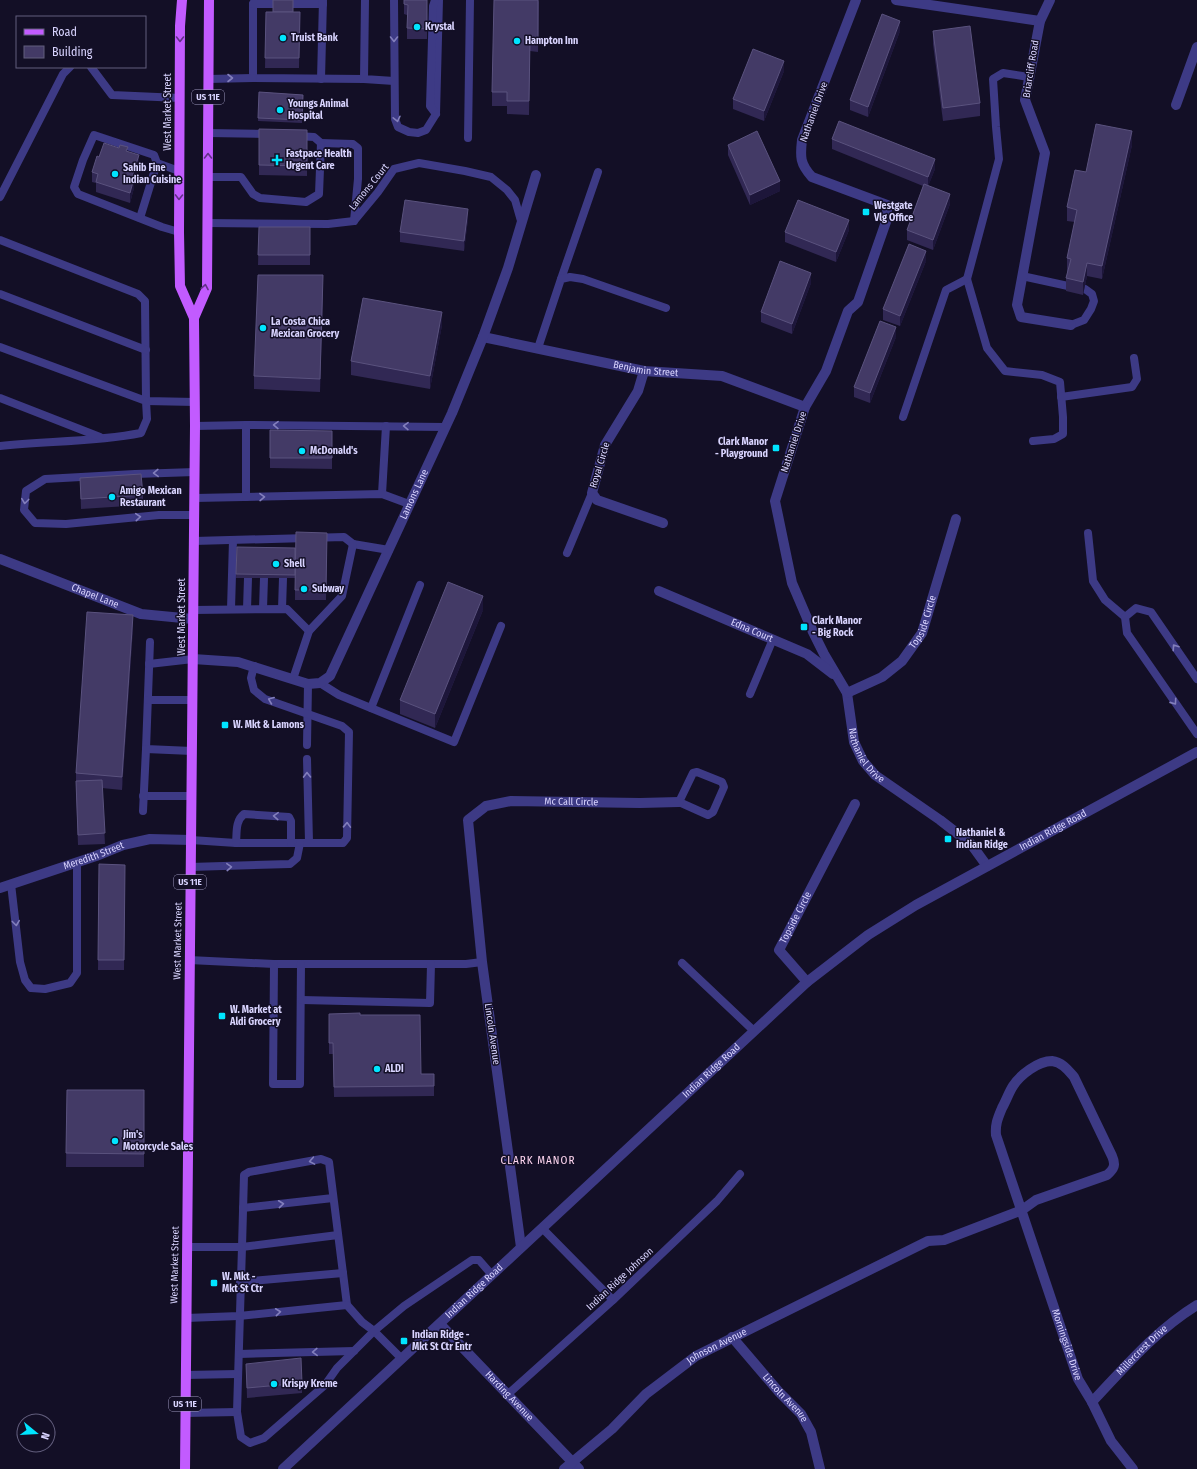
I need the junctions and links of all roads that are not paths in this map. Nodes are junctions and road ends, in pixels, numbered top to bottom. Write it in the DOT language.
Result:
graph roads {
  1 [pos="182,0"];
  2 [pos="209,0"];
  3 [pos="365,0"];
  4 [pos="394,0"];
  5 [pos="435,0"];
  6 [pos="439,0"];
  7 [pos="470,0"];
  8 [pos="856,0"];
  9 [pos="896,0"];
  10 [pos="1050,0"];
  11 [pos="254,2"];
  12 [pos="323,2"];
  13 [pos="273,4"];
  14 [pos="293,4"];
  15 [pos="1040,21"];
  16 [pos="1197,47"];
  17 [pos="69,68"];
  18 [pos="91,68"];
  19 [pos="1029,77"];
  20 [pos="208,78"];
  21 [pos="253,78"];
  22 [pos="321,79"];
  23 [pos="364,79"];
  24 [pos="394,80"];
  25 [pos="180,98"];
  26 [pos="1176,105"];
  27 [pos="436,114"];
  28 [pos="208,133"];
  29 [pos="277,135"];
  30 [pos="292,135"];
  31 [pos="468,138"];
  32 [pos="321,143"];
  33 [pos="157,163"];
  34 [pos="180,171"];
  35 [pos="598,172"];
  36 [pos="536,175"];
  37 [pos="207,177"];
  38 [pos="0,197"];
  39 [pos="140,218"];
  40 [pos="354,221"];
  41 [pos="521,221"];
  42 [pos="207,223"];
  43 [pos="179,232"];
  44 [pos="0,240"];
  45 [pos="1022,276"];
  46 [pos="561,279"];
  47 [pos="967,279"];
  48 [pos="1068,286"];
  49 [pos="1085,289"];
  50 [pos="0,294"];
  51 [pos="666,308"];
  52 [pos="194,318"];
  53 [pos="1071,326"];
  54 [pos="483,336"];
  55 [pos="0,347"];
  56 [pos="538,348"];
  57 [pos="146,350"];
  58 [pos="1134,358"];
  59 [pos="644,371"];
  60 [pos="1061,397"];
  61 [pos="0,398"];
  62 [pos="146,400"];
  63 [pos="195,402"];
  64 [pos="805,407"];
  65 [pos="903,417"];
  66 [pos="246,425"];
  67 [pos="195,426"];
  68 [pos="386,426"];
  69 [pos="445,427"];
  70 [pos="103,438"];
  71 [pos="1033,441"];
  72 [pos="0,446"];
  73 [pos="195,472"];
  74 [pos="592,492"];
  75 [pos="382,494"];
  76 [pos="246,497"];
  77 [pos="195,498"];
  78 [pos="409,504"];
  79 [pos="195,515"];
  80 [pos="956,518"];
  81 [pos="663,523"];
  82 [pos="1088,533"];
  83 [pos="248,539"];
  84 [pos="194,540"];
  85 [pos="233,540"];
  86 [pos="353,544"];
  87 [pos="248,550"];
  88 [pos="388,550"];
  89 [pos="567,553"];
  90 [pos="0,559"];
  91 [pos="248,578"];
  92 [pos="264,578"];
  93 [pos="283,578"];
  94 [pos="420,585"];
  95 [pos="659,591"];
  96 [pos="231,609"];
  97 [pos="246,609"];
  98 [pos="264,609"];
  99 [pos="282,609"];
  100 [pos="193,614"];
  101 [pos="1125,617"];
  102 [pos="501,626"];
  103 [pos="309,631"];
  104 [pos="773,639"];
  105 [pos="150,642"];
  106 [pos="193,659"];
  107 [pos="149,664"];
  108 [pos="254,666"];
  109 [pos="293,679"];
  110 [pos="839,679"];
  111 [pos="1197,679"];
  112 [pos="320,683"];
  113 [pos="308,684"];
  114 [pos="847,693"];
  115 [pos="750,694"];
  116 [pos="148,700"];
  117 [pos="193,700"];
  118 [pos="371,708"];
  119 [pos="307,714"];
  120 [pos="1197,734"];
  121 [pos="307,744"];
  122 [pos="146,749"];
  123 [pos="192,751"];
  124 [pos="1197,752"];
  125 [pos="307,759"];
  126 [pos="143,796"];
  127 [pos="191,796"];
  128 [pos="679,802"];
  129 [pos="855,804"];
  130 [pos="143,810"];
  131 [pos="468,820"];
  132 [pos="191,840"];
  133 [pos="309,842"];
  134 [pos="291,843"];
  135 [pos="300,843"];
  136 [pos="236,844"];
  137 [pos="78,862"];
  138 [pos="988,866"];
  139 [pos="190,867"];
  140 [pos="11,884"];
  141 [pos="0,888"];
  142 [pos="190,960"];
  143 [pos="482,962"];
  144 [pos="682,963"];
  145 [pos="274,964"];
  146 [pos="301,964"];
  147 [pos="431,964"];
  148 [pos="807,982"];
  149 [pos="302,1000"];
  150 [pos="754,1031"];
  151 [pos="740,1174"];
  152 [pos="333,1198"];
  153 [pos="243,1208"];
  154 [pos="1022,1210"];
  155 [pos="542,1228"];
  156 [pos="338,1235"];
  157 [pos="242,1246"];
  158 [pos="187,1247"];
  159 [pos="522,1247"];
  160 [pos="343,1273"];
  161 [pos="492,1275"];
  162 [pos="240,1282"];
  163 [pos="613,1300"];
  164 [pos="347,1305"];
  165 [pos="1197,1305"];
  166 [pos="239,1316"];
  167 [pos="186,1318"];
  168 [pos="440,1324"];
  169 [pos="374,1331"];
  170 [pos="732,1337"];
  171 [pos="354,1351"];
  172 [pos="239,1354"];
  173 [pos="402,1359"];
  174 [pos="238,1374"];
  175 [pos="185,1375"];
  176 [pos="508,1394"];
  177 [pos="1092,1402"];
  178 [pos="237,1412"];
  179 [pos="186,1414"];
  180 [pos="576,1465"];
  181 [pos="185,1469"];
  182 [pos="283,1469"];
  183 [pos="564,1469"];
  184 [pos="820,1469"];
  185 [pos="1133,1469"];
  1 -- 25 [label="main road, West Market Street / US 11E, one-way"];
  2 -- 20 [label="main road, West Market Street / US 11E"];
  3 -- 23 [label="lane"];
  4 -- 24 [label="lane, one-way"];
  5 -- 27 [label="lane"];
  6 -- 27 [label="lane"];
  7 -- 31 [label="lane"];
  8 -- 64 [label="street, Nathaniel Drive"];
  9 -- 15 [label="street"];
  10 -- 15 [label="street, Briarcliff Road"];
  11 -- 13 [label="lane"];
  11 -- 21 [label="lane"];
  12 -- 14 [label="lane"];
  12 -- 22 [label="lane"];
  15 -- 19 [label="street, Briarcliff Road"];
  16 -- 26 [label="street"];
  17 -- 38 [label="lane"];
  18 -- 25 [label="lane"];
  19 -- 45 [label="street, Briarcliff Road"];
  19 -- 47 [label="lane"];
  20 -- 21 [label="lane, one-way"];
  20 -- 28 [label="main road, West Market Street / US 11E"];
  21 -- 22 [label="lane"];
  22 -- 23 [label="lane"];
  23 -- 24 [label="lane"];
  24 -- 27 [label="lane, one-way"];
  25 -- 34 [label="main road, West Market Street / US 11E"];
  28 -- 29 [label="lane"];
  37 -- 28 [label="main road, West Market Street / US 11E, one-way"];
  30 -- 32 [label="lane"];
  32 -- 37 [label="lane"];
  32 -- 40 [label="lane"];
  33 -- 34 [label="lane"];
  33 -- 39 [label="lane"];
  33 -- 39 [label="lane"];
  34 -- 43 [label="main road, West Market Street / US 11E, one-way"];
  35 -- 46 [label="lane"];
  36 -- 41 [label="street, Lamons Lane"];
  37 -- 42 [label="main road, West Market Street / US 11E"];
  39 -- 43 [label="lane"];
  40 -- 41 [label="lane, Lamons Court"];
  40 -- 42 [label="lane, Lamons Court"];
  41 -- 54 [label="street, Lamons Lane"];
  52 -- 42 [label="main road, West Market Street / US 11E, one-way"];
  43 -- 52 [label="main road, West Market Street / US 11E"];
  44 -- 57 [label="lane"];
  45 -- 48 [label="lane"];
  45 -- 53 [label="street, Briarcliff Road"];
  46 -- 51 [label="lane"];
  46 -- 56 [label="lane"];
  47 -- 60 [label="lane"];
  47 -- 65 [label="lane"];
  49 -- 53 [label="lane"];
  50 -- 57 [label="lane"];
  52 -- 63 [label="main road, West Market Street / US 11E"];
  54 -- 56 [label="street, Benjamin Street"];
  54 -- 69 [label="street, Lamons Lane"];
  55 -- 62 [label="lane"];
  56 -- 59 [label="street, Benjamin Street"];
  57 -- 62 [label="lane"];
  58 -- 60 [label="lane"];
  59 -- 64 [label="street, Benjamin Street"];
  59 -- 74 [label="street, Royal Circle"];
  60 -- 71 [label="lane"];
  61 -- 70 [label="lane"];
  62 -- 63 [label="lane"];
  62 -- 70 [label="lane"];
  63 -- 67 [label="main road, West Market Street / US 11E"];
  64 -- 110 [label="street, Nathaniel Drive"];
  66 -- 67 [label="lane"];
  68 -- 66 [label="lane, one-way"];
  66 -- 76 [label="lane"];
  67 -- 73 [label="main road, West Market Street / US 11E"];
  69 -- 68 [label="lane, one-way"];
  68 -- 75 [label="lane"];
  69 -- 78 [label="street, Lamons Lane"];
  70 -- 72 [label="lane"];
  73 -- 77 [label="main road, West Market Street / US 11E"];
  73 -- 79 [label="lane, one-way"];
  74 -- 81 [label="street, Royal Circle"];
  74 -- 89 [label="lane"];
  76 -- 75 [label="lane, one-way"];
  75 -- 78 [label="lane"];
  76 -- 77 [label="lane"];
  77 -- 79 [label="main road, West Market Street / US 11E"];
  78 -- 88 [label="street, Lamons Lane"];
  79 -- 84 [label="main road, West Market Street / US 11E"];
  80 -- 114 [label="street, Topside Circle"];
  82 -- 101 [label="lane"];
  83 -- 85 [label="lane"];
  83 -- 86 [label="lane"];
  83 -- 87 [label="lane"];
  84 -- 85 [label="lane"];
  84 -- 100 [label="main road, West Market Street / US 11E"];
  85 -- 96 [label="lane"];
  86 -- 88 [label="lane"];
  86 -- 103 [label="lane"];
  88 -- 112 [label="street, Lamons Lane"];
  90 -- 100 [label="street, Chapel Lane"];
  91 -- 97 [label="lane"];
  92 -- 98 [label="lane"];
  93 -- 99 [label="lane"];
  94 -- 118 [label="lane"];
  95 -- 104 [label="street, Edna Court"];
  96 -- 97 [label="lane"];
  96 -- 100 [label="lane"];
  97 -- 98 [label="lane"];
  98 -- 99 [label="lane"];
  99 -- 103 [label="lane"];
  100 -- 106 [label="main road, West Market Street / US 11E"];
  111 -- 101 [label="lane, one-way"];
  101 -- 120 [label="lane, one-way"];
  102 -- 118 [label="lane"];
  103 -- 109 [label="lane"];
  104 -- 110 [label="street, Edna Court"];
  104 -- 115 [label="lane"];
  105 -- 107 [label="lane"];
  106 -- 107 [label="lane"];
  106 -- 108 [label="street"];
  106 -- 117 [label="main road, West Market Street / US 11E"];
  107 -- 116 [label="lane"];
  108 -- 109 [label="street"];
  119 -- 108 [label="lane, one-way"];
  109 -- 113 [label="street"];
  110 -- 114 [label="street, Nathaniel Drive"];
  112 -- 113 [label="street"];
  112 -- 118 [label="lane"];
  113 -- 119 [label="lane"];
  114 -- 138 [label="street, Nathaniel Drive"];
  116 -- 117 [label="lane"];
  116 -- 122 [label="lane"];
  117 -- 123 [label="main road, West Market Street / US 11E"];
  119 -- 121 [label="lane"];
  133 -- 119 [label="lane, one-way"];
  122 -- 123 [label="lane"];
  122 -- 126 [label="lane"];
  123 -- 127 [label="main road, West Market Street / US 11E"];
  124 -- 138 [label="street, Indian Ridge Road"];
  133 -- 125 [label="lane, one-way"];
  126 -- 127 [label="lane"];
  126 -- 130 [label="lane"];
  127 -- 132 [label="main road, West Market Street / US 11E"];
  128 -- 128 [label="lane"];
  128 -- 131 [label="street, Mc Call Circle"];
  129 -- 148 [label="street, Topside Circle"];
  131 -- 143 [label="street, Lincoln Avenue"];
  132 -- 136 [label="lane"];
  132 -- 137 [label="street, Meredith Street"];
  132 -- 139 [label="main road, West Market Street / US 11E"];
  133 -- 135 [label="lane"];
  134 -- 135 [label="lane"];
  134 -- 136 [label="lane"];
  134 -- 136 [label="lane, one-way"];
  139 -- 135 [label="lane, one-way"];
  137 -- 140 [label="street, Meredith Street"];
  140 -- 137 [label="lane, one-way"];
  138 -- 148 [label="street, Indian Ridge Road"];
  139 -- 142 [label="main road, West Market Street / US 11E"];
  140 -- 141 [label="street, Meredith Street"];
  142 -- 145 [label="lane"];
  142 -- 158 [label="main road, West Market Street / US 11E"];
  143 -- 147 [label="lane"];
  143 -- 159 [label="street, Lincoln Avenue"];
  144 -- 150 [label="lane"];
  145 -- 146 [label="lane"];
  145 -- 149 [label="lane"];
  146 -- 147 [label="lane"];
  146 -- 149 [label="lane"];
  147 -- 149 [label="lane"];
  148 -- 150 [label="street, Indian Ridge Road"];
  150 -- 155 [label="street, Indian Ridge Road"];
  151 -- 163 [label="lane, Indian Ridge Johnson"];
  153 -- 152 [label="lane, one-way"];
  152 -- 153 [label="lane, one-way"];
  152 -- 156 [label="lane"];
  153 -- 157 [label="lane"];
  154 -- 154 [label="street, Morningside Drive"];
  154 -- 170 [label="street, Johnson Avenue"];
  154 -- 177 [label="street, Morningside Drive"];
  155 -- 159 [label="street, Indian Ridge Road"];
  155 -- 163 [label="lane"];
  156 -- 157 [label="lane"];
  156 -- 160 [label="lane"];
  157 -- 158 [label="lane"];
  157 -- 162 [label="lane"];
  158 -- 167 [label="main road, West Market Street / US 11E"];
  159 -- 161 [label="street, Indian Ridge Road"];
  160 -- 162 [label="lane"];
  160 -- 164 [label="lane"];
  161 -- 168 [label="street, Indian Ridge Road"];
  161 -- 169 [label="lane"];
  162 -- 166 [label="lane"];
  163 -- 176 [label="lane, Indian Ridge Johnson"];
  166 -- 164 [label="lane, one-way"];
  164 -- 169 [label="lane"];
  165 -- 177 [label="street, Millercrest Drive"];
  166 -- 167 [label="lane"];
  166 -- 172 [label="lane"];
  167 -- 175 [label="main road, West Market Street / US 11E"];
  168 -- 173 [label="street, Indian Ridge Road"];
  168 -- 176 [label="street, Harding Avenue"];
  169 -- 171 [label="lane"];
  169 -- 173 [label="lane"];
  170 -- 180 [label="street, Johnson Avenue"];
  170 -- 184 [label="street, Lincoln Avenue"];
  171 -- 172 [label="lane, one-way"];
  171 -- 178 [label="lane"];
  172 -- 174 [label="lane"];
  173 -- 182 [label="street, Indian Ridge Road"];
  174 -- 175 [label="lane"];
  174 -- 178 [label="lane"];
  175 -- 179 [label="main road, West Market Street / US 11E"];
  176 -- 180 [label="street, Harding Avenue"];
  177 -- 185 [label="street, Morningside Drive"];
  178 -- 179 [label="lane"];
  179 -- 181 [label="main road, West Market Street / US 11E"];
  180 -- 183 [label="street, Johnson Avenue"];
}
